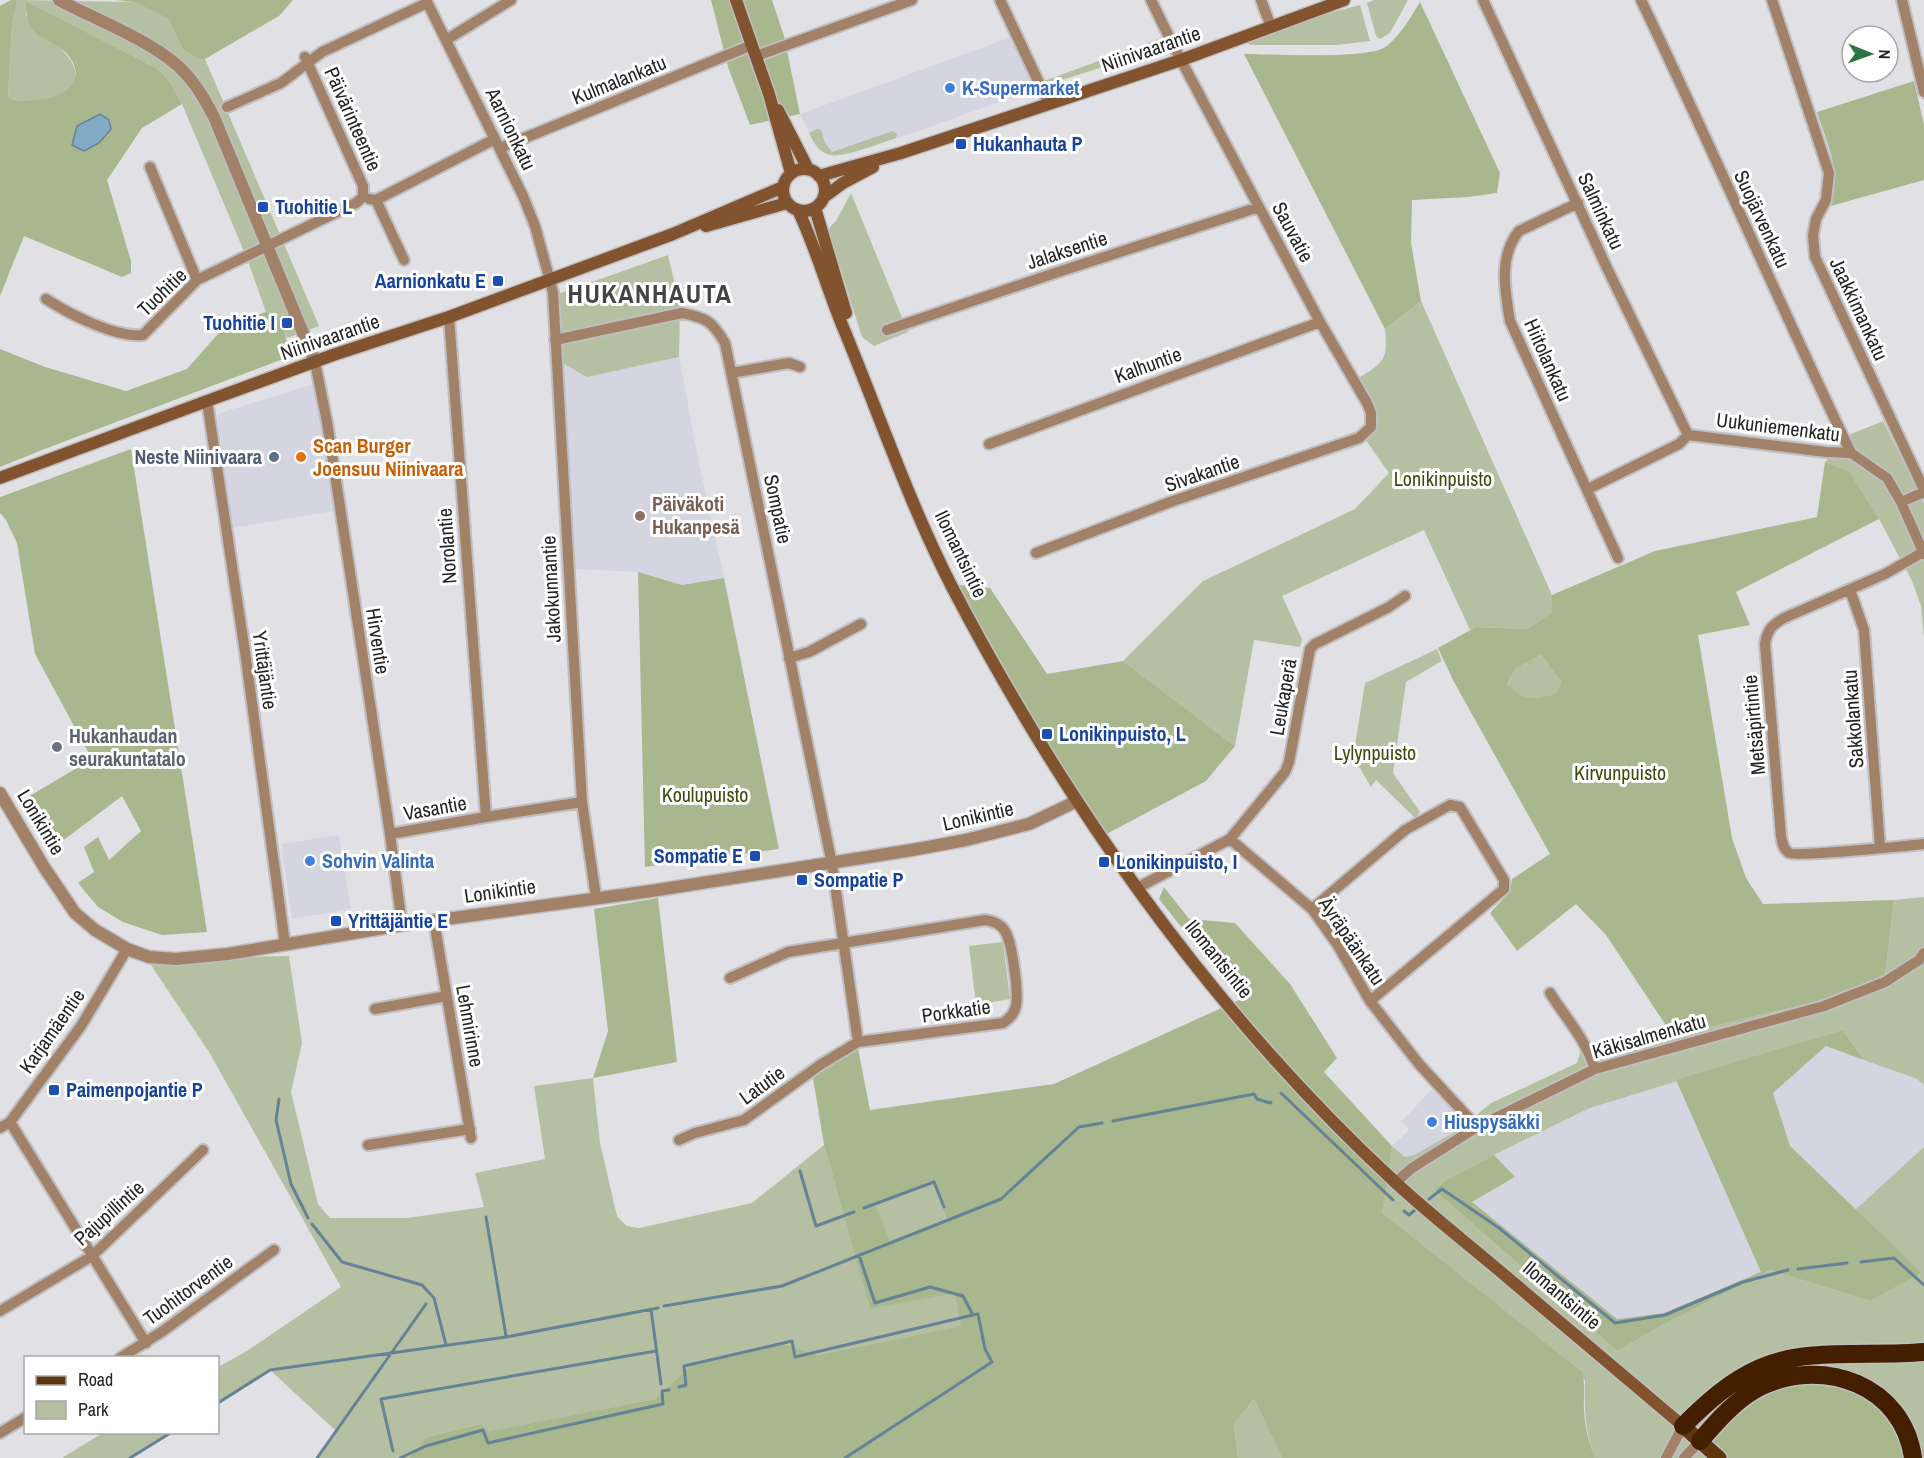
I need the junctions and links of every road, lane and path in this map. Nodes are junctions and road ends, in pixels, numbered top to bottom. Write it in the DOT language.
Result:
graph roads {
  1 [pos="58,0"];
  2 [pos="511,0"];
  3 [pos="736,0"];
  4 [pos="912,0"];
  5 [pos="1000,0"];
  6 [pos="1151,0"];
  7 [pos="1261,0"];
  8 [pos="1344,0"];
  9 [pos="1483,0"];
  10 [pos="1643,0"];
  11 [pos="1772,0"];
  12 [pos="1902,0"];
  13 [pos="427,1"];
  14 [pos="1271,27"];
  15 [pos="446,40"];
  16 [pos="754,51"];
  17 [pos="307,59"];
  18 [pos="1181,60"];
  19 [pos="1924,92"];
  20 [pos="769,94"];
  21 [pos="1048,104"];
  22 [pos="227,106"];
  23 [pos="498,143"];
  24 [pos="902,153"];
  25 [pos="150,167"];
  26 [pos="814,172"];
  27 [pos="791,173"];
  28 [pos="783,187"];
  29 [pos="363,197"];
  30 [pos="824,197"];
  31 [pos="376,200"];
  32 [pos="787,202"];
  33 [pos="1578,203"];
  34 [pos="1259,207"];
  35 [pos="815,208"];
  36 [pos="798,210"];
  37 [pos="673,234"];
  38 [pos="269,247"];
  39 [pos="404,260"];
  40 [pos="550,279"];
  41 [pos="197,280"];
  42 [pos="46,299"];
  43 [pos="448,316"];
  44 [pos="1320,322"];
  45 [pos="887,330"];
  46 [pos="555,340"];
  47 [pos="856,355"];
  48 [pos="315,362"];
  49 [pos="800,367"];
  50 [pos="731,373"];
  51 [pos="207,401"];
  52 [pos="1372,420"];
  53 [pos="1688,435"];
  54 [pos="989,444"];
  55 [pos="1851,453"];
  56 [pos="0,478"];
  57 [pos="1587,489"];
  58 [pos="1924,491"];
  59 [pos="1900,502"];
  60 [pos="1036,553"];
  61 [pos="1924,553"];
  62 [pos="1618,558"];
  63 [pos="1850,590"];
  64 [pos="1405,596"];
  65 [pos="861,624"];
  66 [pos="789,658"];
  67 [pos="483,773"];
  68 [pos="0,793"];
  69 [pos="1077,801"];
  70 [pos="582,802"];
  71 [pos="486,817"];
  72 [pos="390,834"];
  73 [pos="1230,839"];
  74 [pos="1924,844"];
  75 [pos="1880,847"];
  76 [pos="832,864"];
  77 [pos="1137,888"];
  78 [pos="596,897"];
  79 [pos="1312,909"];
  80 [pos="434,921"];
  81 [pos="402,925"];
  82 [pos="844,942"];
  83 [pos="285,944"];
  84 [pos="127,949"];
  85 [pos="1924,953"];
  86 [pos="730,978"];
  87 [pos="1550,993"];
  88 [pos="447,996"];
  89 [pos="1370,1001"];
  90 [pos="375,1009"];
  91 [pos="858,1042"];
  92 [pos="1595,1069"];
  93 [pos="5,1125"];
  94 [pos="1477,1127"];
  95 [pos="680,1140"];
  96 [pos="368,1145"];
  97 [pos="203,1150"];
  98 [pos="1396,1182"];
  99 [pos="274,1250"];
  100 [pos="92,1256"];
  101 [pos="0,1311"];
  102 [pos="146,1343"];
  103 [pos="1924,1352"];
  104 [pos="123,1356"];
  105 [pos="24,1418"];
  106 [pos="1683,1426"];
  107 [pos="0,1433"];
  108 [pos="1700,1441"];
  109 [pos="1666,1458"];
  110 [pos="1684,1458"];
  111 [pos="1719,1458"];
  112 [pos="1913,1458"];
  1 -- 38 [label="street"];
  2 -- 15 [label="street"];
  3 -- 16 [label="main road"];
  4 -- 16 [label="street, Kulmalankatu"];
  5 -- 21 [label="street"];
  6 -- 18 [label="street, Sauvatie"];
  7 -- 14 [label="street"];
  8 -- 14 [label="main road, Niinivaarantie"];
  9 -- 33 [label="street, Salminkatu"];
  10 -- 55 [label="street, Suojärvenkatu"];
  11 -- 58 [label="street, Jaakkimankatu"];
  12 -- 19 [label="street"];
  13 -- 15 [label="street, Aarnionkatu"];
  13 -- 17 [label="street"];
  14 -- 18 [label="main road, Niinivaarantie"];
  15 -- 23 [label="street, Aarnionkatu"];
  16 -- 20 [label="main road"];
  16 -- 23 [label="street, Kulmalankatu"];
  17 -- 22 [label="street"];
  17 -- 29 [label="street, Päivärinteentie"];
  18 -- 21 [label="main road, Niinivaarantie"];
  18 -- 34 [label="street, Sauvatie"];
  20 -- 26 [label="main road"];
  20 -- 27 [label="main road"];
  21 -- 24 [label="main road, Niinivaarantie"];
  23 -- 31 [label="street, Kulmalankatu"];
  23 -- 40 [label="street, Aarnionkatu"];
  24 -- 26 [label="main road, Niinivaarantie"];
  24 -- 30 [label="main road, Niinivaarantie"];
  25 -- 41 [label="street"];
  26 -- 27 [label="main road"];
  26 -- 30 [label="main road"];
  27 -- 28 [label="main road"];
  28 -- 32 [label="main road"];
  28 -- 37 [label="main road, Niinivaarantie"];
  29 -- 31 [label="street"];
  29 -- 38 [label="street, Päivärinteentie"];
  30 -- 35 [label="main road"];
  31 -- 39 [label="street"];
  32 -- 36 [label="main road"];
  32 -- 37 [label="main road, Niinivaarantie"];
  33 -- 53 [label="street, Salminkatu"];
  33 -- 57 [label="street, Hiitolankatu"];
  34 -- 44 [label="street, Sauvatie"];
  34 -- 45 [label="street, Jalaksentie"];
  35 -- 36 [label="main road"];
  35 -- 47 [label="main road, Ilomantsintie"];
  36 -- 47 [label="main road, Ilomantsintie"];
  37 -- 40 [label="main road, Niinivaarantie"];
  38 -- 41 [label="street, Tuohitie"];
  38 -- 48 [label="street"];
  40 -- 43 [label="main road, Niinivaarantie"];
  40 -- 46 [label="street, Jakokunnantie"];
  41 -- 42 [label="street, Tuohitie"];
  43 -- 48 [label="main road, Niinivaarantie"];
  43 -- 67 [label="street, Norolantie"];
  44 -- 52 [label="street, Sauvatie"];
  44 -- 54 [label="street, Kalhuntie"];
  46 -- 50 [label="street, Sompatie"];
  46 -- 70 [label="street, Jakokunnantie"];
  47 -- 69 [label="main road, Ilomantsintie"];
  48 -- 51 [label="main road, Niinivaarantie"];
  48 -- 72 [label="street, Hirventie"];
  49 -- 50 [label="street"];
  50 -- 66 [label="street, Sompatie"];
  51 -- 56 [label="main road, Niinivaarantie"];
  51 -- 83 [label="street, Yrittäjäntie"];
  52 -- 60 [label="street, Sivakantie"];
  53 -- 55 [label="street, Uukuniemenkatu"];
  53 -- 57 [label="street, Uukuniemenkatu"];
  55 -- 59 [label="street, Uukuniemenkatu"];
  57 -- 62 [label="street, Hiitolankatu"];
  58 -- 59 [label="street"];
  59 -- 61 [label="street, Uukuniemenkatu"];
  61 -- 63 [label="street, Metsäpirtintie"];
  63 -- 75 [label="street, Sakkolankatu"];
  63 -- 75 [label="street, Metsäpirtintie"];
  64 -- 73 [label="street, Leukaperä"];
  65 -- 66 [label="street"];
  66 -- 76 [label="street, Sompatie"];
  67 -- 71 [label="street, Vasantie"];
  68 -- 84 [label="street, Lonikintie"];
  69 -- 76 [label="street, Lonikintie"];
  69 -- 77 [label="main road, Ilomantsintie"];
  70 -- 71 [label="street, Vasantie"];
  70 -- 78 [label="street, Jakokunnantie"];
  71 -- 72 [label="street, Vasantie"];
  72 -- 81 [label="street, Hirventie"];
  73 -- 77 [label="street"];
  73 -- 79 [label="street, Äyräpäänkatu"];
  74 -- 75 [label="street, Metsäpirtintie"];
  76 -- 78 [label="street, Lonikintie"];
  76 -- 82 [label="street"];
  77 -- 98 [label="main road, Ilomantsintie"];
  78 -- 80 [label="street, Lonikintie"];
  79 -- 89 [label="street, Äyräpäänkatu"];
  79 -- 89 [label="street"];
  80 -- 81 [label="street, Lonikintie"];
  80 -- 88 [label="street, Lehmirinne"];
  81 -- 83 [label="street, Lonikintie"];
  82 -- 86 [label="street"];
  82 -- 91 [label="street"];
  82 -- 91 [label="street, Porkkatie"];
  83 -- 84 [label="street, Lonikintie"];
  84 -- 93 [label="street, Karjamäentie"];
  85 -- 92 [label="street, Käkisalmenkatu"];
  87 -- 92 [label="street"];
  88 -- 90 [label="street"];
  88 -- 96 [label="street, Lehmirinne"];
  89 -- 94 [label="street, Äyräpäänkatu"];
  91 -- 95 [label="street, Latutie"];
  92 -- 94 [label="street, Käkisalmenkatu"];
  93 -- 100 [label="street"];
  94 -- 98 [label="street, Käkisalmenkatu"];
  97 -- 100 [label="street, Pajupillintie"];
  98 -- 106 [label="main road, Ilomantsintie"];
  99 -- 102 [label="street, Tuohitorventie"];
  100 -- 101 [label="street, Pajupillintie"];
  100 -- 102 [label="street"];
  102 -- 104 [label="street, Tuohitorventie"];
  103 -- 106 [label="highway"];
  105 -- 107 [label="street"];
  106 -- 108 [label="main road, Ilomantsintie"];
  106 -- 109 [label="street"];
  108 -- 110 [label="street"];
  108 -- 111 [label="main road, Ilomantsintie"];
  108 -- 112 [label="highway"];
}
